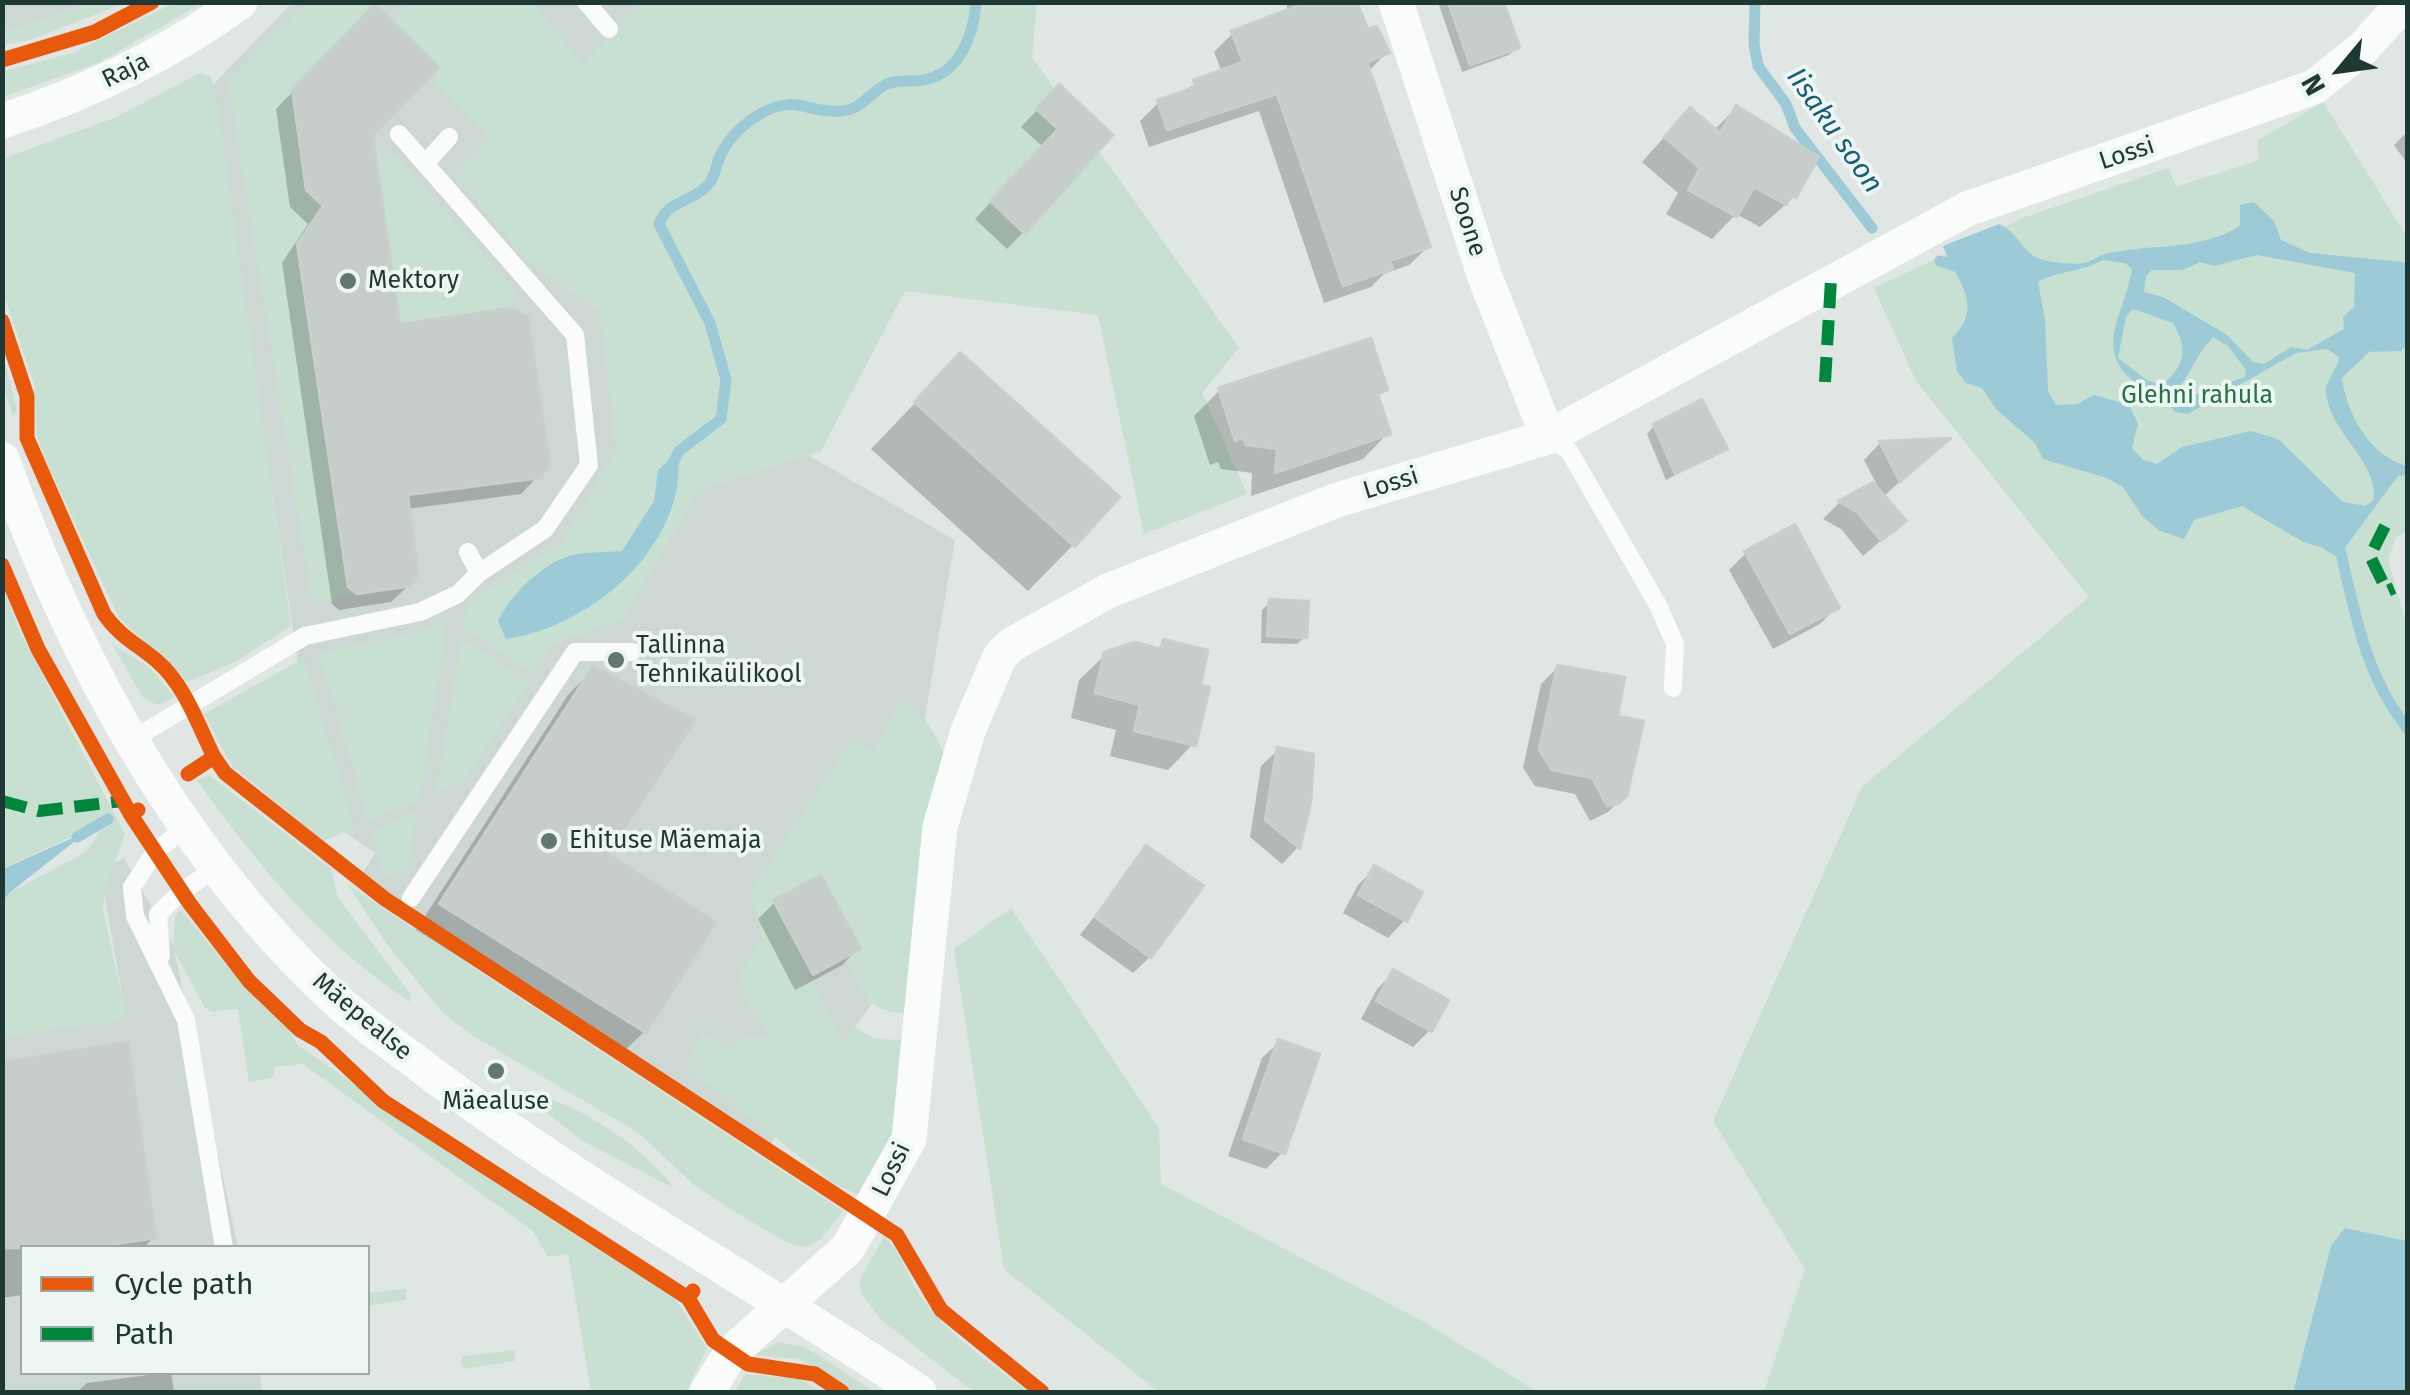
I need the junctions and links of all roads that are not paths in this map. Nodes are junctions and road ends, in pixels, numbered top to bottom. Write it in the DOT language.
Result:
graph roads {
  1 [pos="240,2"];
  2 [pos="586,2"];
  3 [pos="1396,2"];
  4 [pos="2405,2"];
  5 [pos="609,29"];
  6 [pos="2,121"];
  7 [pos="400,134"];
  8 [pos="448,137"];
  9 [pos="425,164"];
  10 [pos="1548,437"];
  11 [pos="2,459"];
  12 [pos="468,552"];
  13 [pos="478,573"];
  14 [pos="632,652"];
  15 [pos="1673,688"];
  16 [pos="130,741"];
  17 [pos="186,827"];
  18 [pos="216,869"];
  19 [pos="411,898"];
  20 [pos="165,976"];
  21 [pos="224,1245"];
  22 [pos="784,1302"];
  23 [pos="707,1392"];
  24 [pos="919,1392"];
  1 -- 6 [label="street, Raja"];
  2 -- 5 [label="lane"];
  3 -- 10 [label="street, Soone"];
  4 -- 10 [label="street, Lossi"];
  7 -- 9 [label="lane"];
  8 -- 9 [label="lane"];
  9 -- 13 [label="lane"];
  10 -- 15 [label="lane"];
  10 -- 22 [label="street, Lossi"];
  11 -- 16 [label="street, Mäepealse"];
  12 -- 13 [label="lane"];
  13 -- 16 [label="lane"];
  14 -- 19 [label="lane"];
  16 -- 17 [label="street, Mäepealse"];
  17 -- 18 [label="street, Mäepealse"];
  17 -- 20 [label="lane"];
  18 -- 20 [label="lane"];
  18 -- 22 [label="street, Mäepealse"];
  20 -- 21 [label="lane"];
  22 -- 23 [label="street"];
  22 -- 24 [label="street, Mäepealse"];
}
